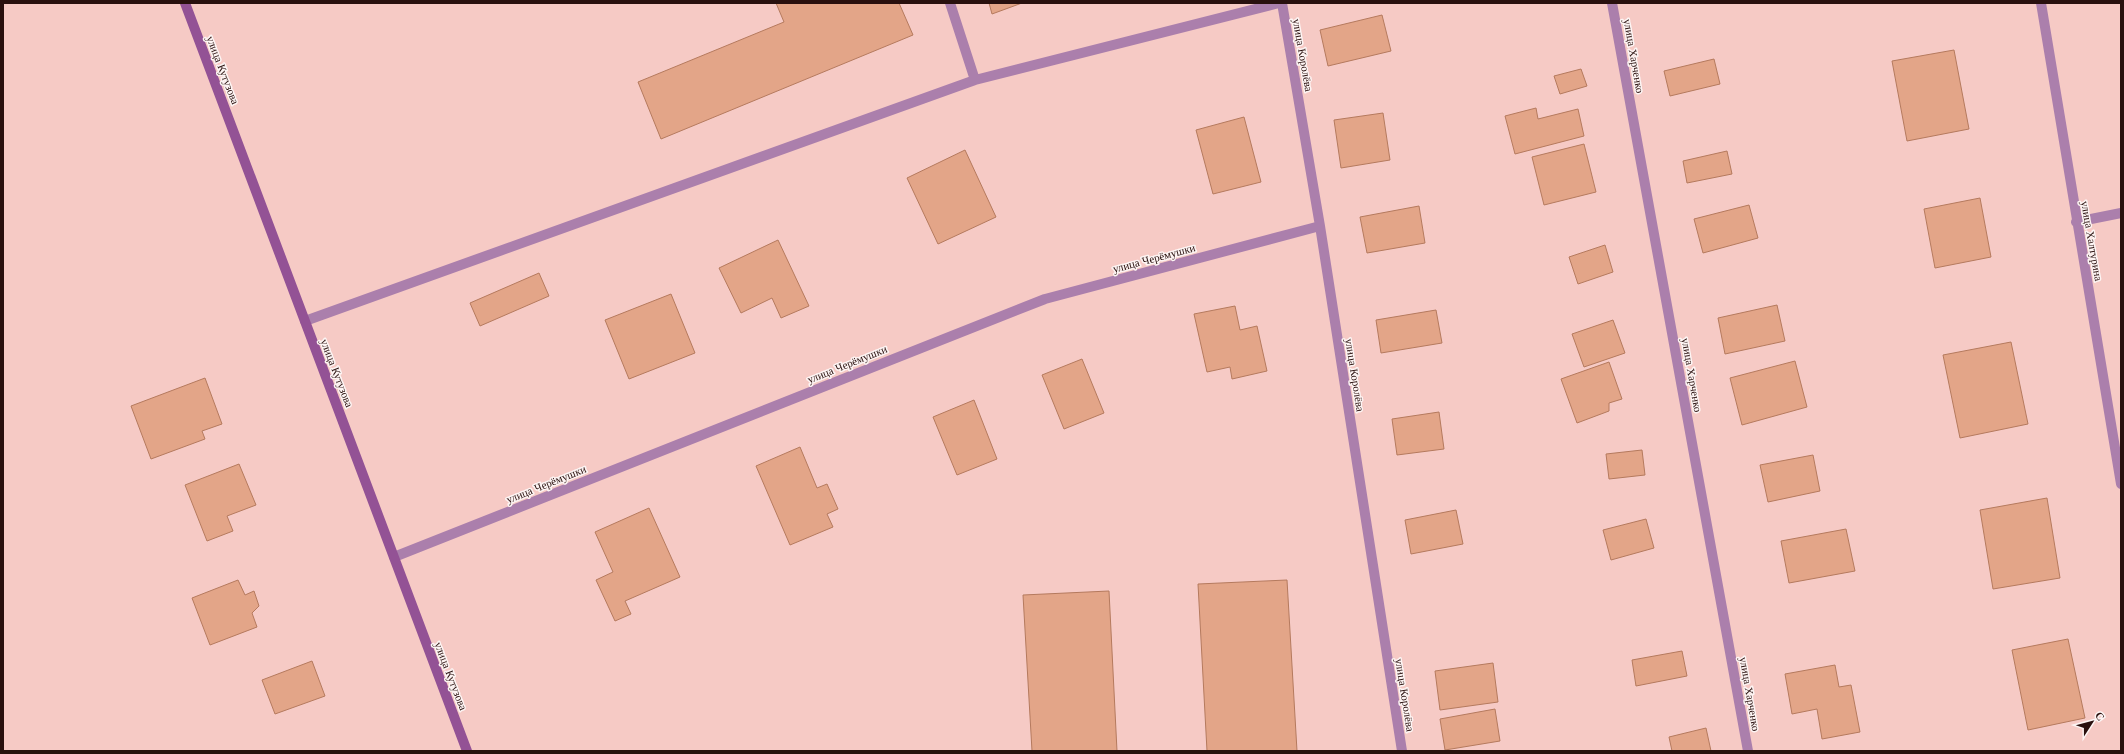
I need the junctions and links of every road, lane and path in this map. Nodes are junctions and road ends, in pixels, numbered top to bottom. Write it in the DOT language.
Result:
graph roads {
  1 [pos="185,3"];
  2 [pos="950,3"];
  3 [pos="1279,3"];
  4 [pos="1282,3"];
  5 [pos="1612,3"];
  6 [pos="2041,3"];
  7 [pos="975,80"];
  8 [pos="2121,213"];
  9 [pos="2076,222"];
  10 [pos="1320,226"];
  11 [pos="305,320"];
  12 [pos="2121,484"];
  13 [pos="394,557"];
  14 [pos="467,751"];
  15 [pos="1402,751"];
  16 [pos="1748,751"];
  1 -- 11 [label="main road, улица Кутузова"];
  2 -- 7 [label="street"];
  3 -- 7 [label="street"];
  4 -- 10 [label="street, улица Королёва"];
  5 -- 16 [label="street, улица Харченко"];
  6 -- 9 [label="street, улица Халтурина"];
  7 -- 11 [label="street"];
  8 -- 9 [label="street"];
  9 -- 12 [label="street, улица Халтурина"];
  10 -- 13 [label="street, улица Черёмушки"];
  10 -- 15 [label="street, улица Королёва"];
  11 -- 13 [label="main road, улица Кутузова"];
  13 -- 14 [label="main road, улица Кутузова"];
}
